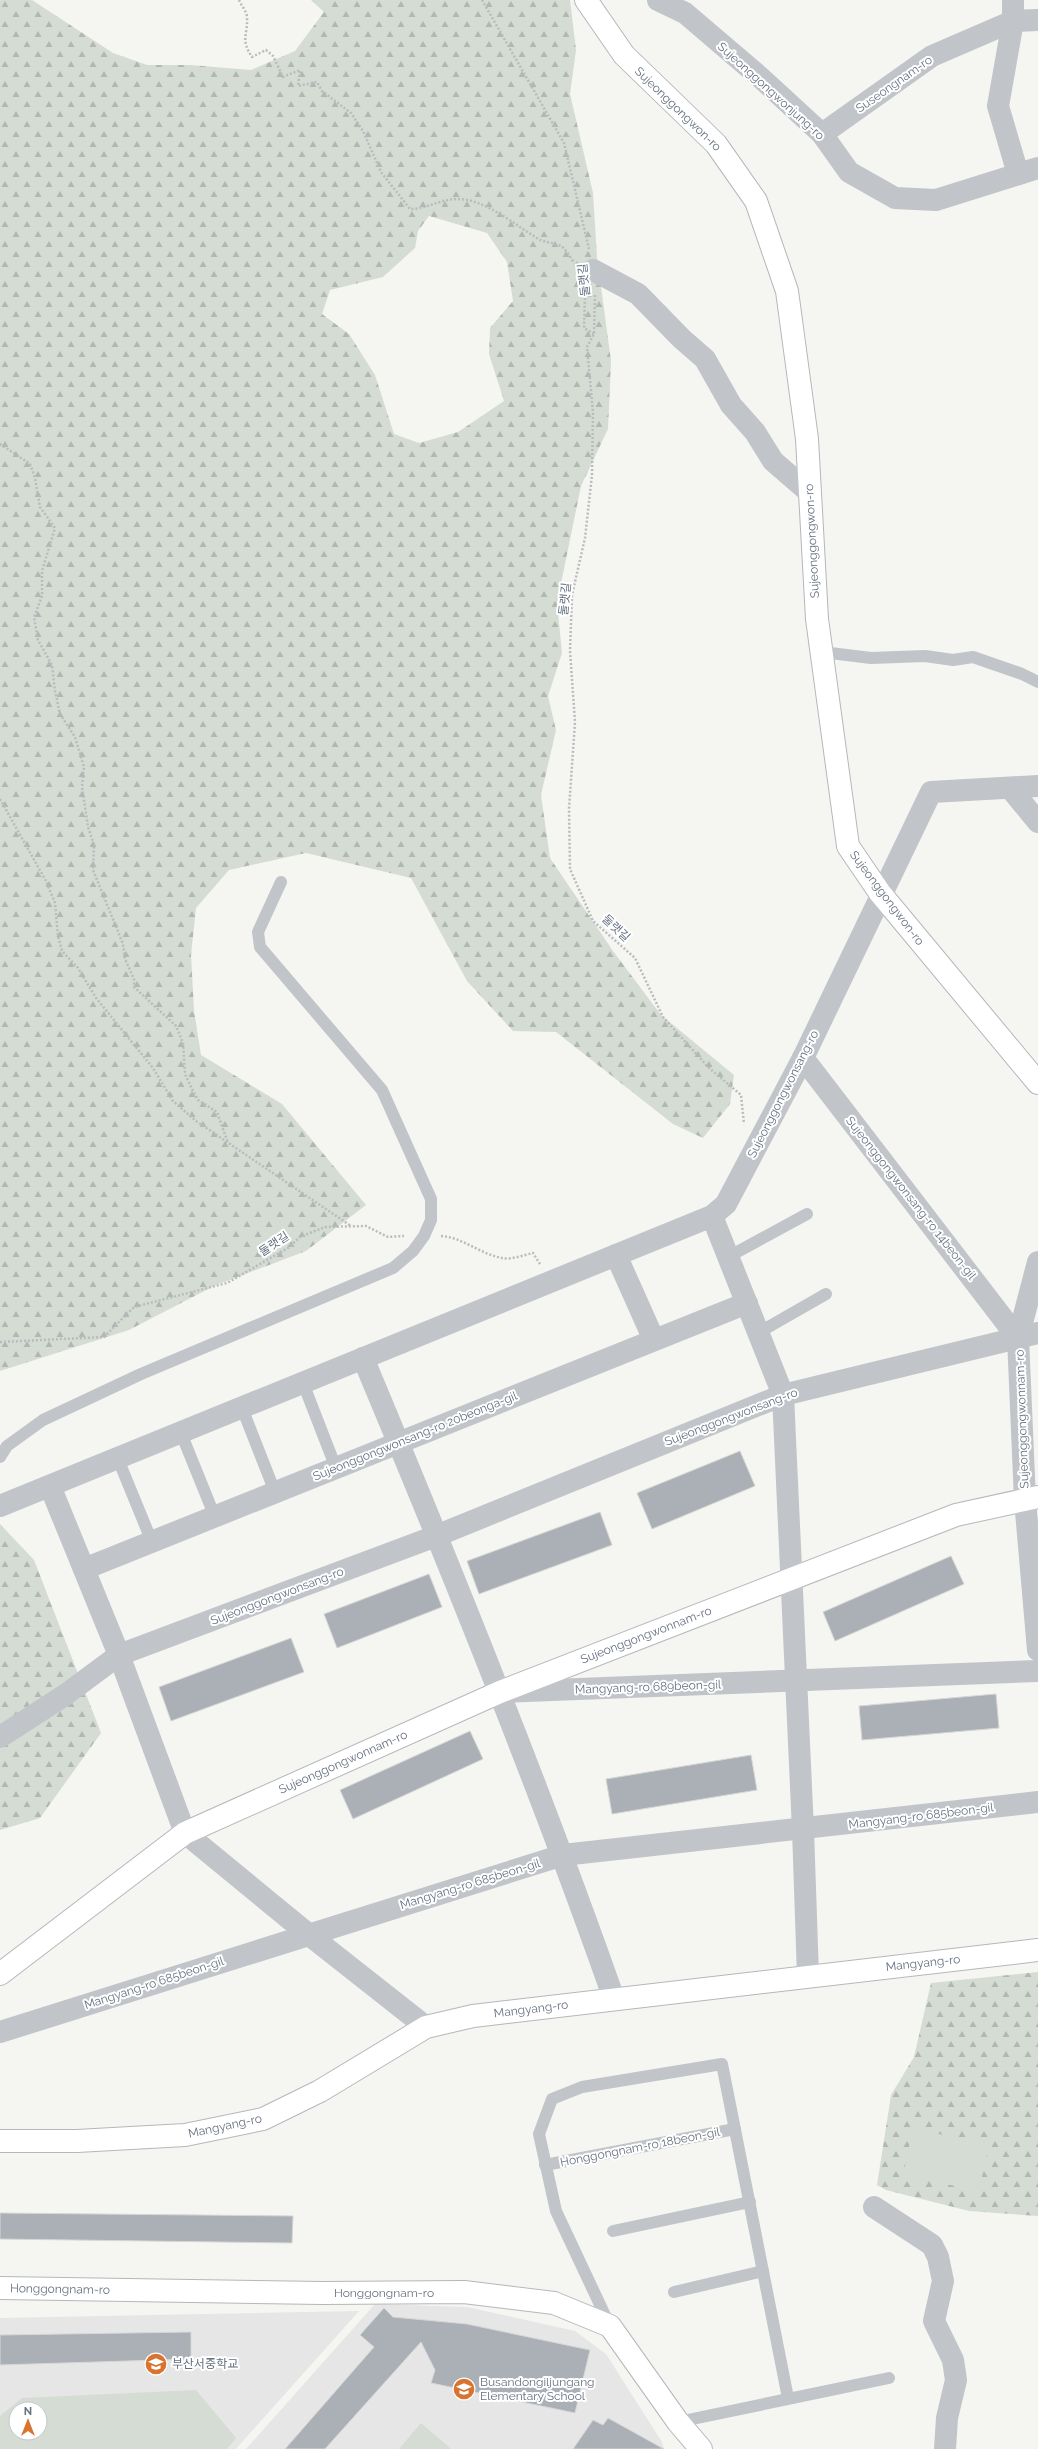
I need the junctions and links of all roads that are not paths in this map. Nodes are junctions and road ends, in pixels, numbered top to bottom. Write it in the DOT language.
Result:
graph roads {
  1 [pos="586,0"];
  2 [pos="658,0"];
  3 [pos="684,6"];
  4 [pos="1013,10"];
  5 [pos="1038,20"];
  6 [pos="822,134"];
  7 [pos="1028,171"];
  8 [pos="584,275"];
  9 [pos="810,493"];
  10 [pos="822,652"];
  11 [pos="1038,682"];
  12 [pos="1038,786"];
  13 [pos="1010,788"];
  14 [pos="1038,822"];
  15 [pos="281,882"];
  16 [pos="880,893"];
  17 [pos="803,1058"];
  18 [pos="1038,1083"];
  19 [pos="807,1214"];
  20 [pos="712,1216"];
  21 [pos="616,1255"];
  22 [pos="728,1258"];
  23 [pos="1038,1262"];
  24 [pos="826,1294"];
  25 [pos="746,1303"];
  26 [pos="758,1332"];
  27 [pos="1028,1335"];
  28 [pos="654,1340"];
  29 [pos="364,1358"];
  30 [pos="303,1383"];
  31 [pos="783,1395"];
  32 [pos="242,1408"];
  33 [pos="181,1433"];
  34 [pos="399,1443"];
  35 [pos="0,1457"];
  36 [pos="118,1459"];
  37 [pos="336,1468"];
  38 [pos="50,1486"];
  39 [pos="275,1492"];
  40 [pos="1031,1498"];
  41 [pos="0,1506"];
  42 [pos="215,1516"];
  43 [pos="436,1536"];
  44 [pos="152,1542"];
  45 [pos="84,1570"];
  46 [pos="791,1579"];
  47 [pos="1038,1650"];
  48 [pos="119,1655"];
  49 [pos="1038,1670"];
  50 [pos="795,1682"];
  51 [pos="500,1692"];
  52 [pos="0,1737"];
  53 [pos="1038,1802"];
  54 [pos="803,1830"];
  55 [pos="185,1833"];
  56 [pos="563,1855"];
  57 [pos="308,1934"];
  58 [pos="1038,1950"];
  59 [pos="0,1974"];
  60 [pos="808,1976"];
  61 [pos="614,1999"];
  62 [pos="426,2027"];
  63 [pos="0,2032"];
  64 [pos="735,2130"];
  65 [pos="0,2140"];
  66 [pos="545,2165"];
  67 [pos="750,2202"];
  68 [pos="874,2207"];
  69 [pos="613,2231"];
  70 [pos="763,2271"];
  71 [pos="0,2288"];
  72 [pos="674,2292"];
  73 [pos="610,2326"];
  74 [pos="890,2378"];
  75 [pos="788,2398"];
  76 [pos="678,2422"];
  77 [pos="695,2447"];
  78 [pos="945,2449"];
  1 -- 9 [label="street, Sujeonggongwon-ro"];
  2 -- 3 [label="street, Sujeonggongwonjung-ro"];
  3 -- 6 [label="street, Sujeonggongwonjung-ro"];
  4 -- 5 [label="street, Suseongnam-ro"];
  4 -- 6 [label="street, Suseongnam-ro"];
  4 -- 7 [label="street"];
  6 -- 7 [label="street, Sujeonggongwonjung-ro"];
  8 -- 9 [label="street"];
  9 -- 10 [label="street, Sujeonggongwon-ro"];
  10 -- 11 [label="lane"];
  10 -- 16 [label="street, Sujeonggongwon-ro"];
  12 -- 13 [label="street"];
  13 -- 14 [label="street"];
  13 -- 16 [label="street, Sujeonggongwonsang-ro"];
  15 -- 35 [label="lane"];
  16 -- 17 [label="street, Sujeonggongwonsang-ro"];
  16 -- 18 [label="street, Sujeonggongwon-ro"];
  17 -- 20 [label="street, Sujeonggongwonsang-ro"];
  17 -- 27 [label="street, Sujeonggongwonsang-ro 14beon-gil"];
  19 -- 22 [label="lane"];
  20 -- 21 [label="street, Sujeonggongwonsang-ro"];
  20 -- 22 [label="street"];
  21 -- 28 [label="street"];
  21 -- 29 [label="street, Sujeonggongwonsang-ro"];
  22 -- 25 [label="street"];
  23 -- 27 [label="street, Sujeonggongwonnam-ro"];
  24 -- 26 [label="lane"];
  25 -- 26 [label="street"];
  25 -- 28 [label="street, Sujeonggongwonsang-ro 20beonga-gil"];
  26 -- 31 [label="street"];
  27 -- 31 [label="street, Sujeonggongwonsang-ro"];
  27 -- 40 [label="street, Sujeonggongwonnam-ro"];
  28 -- 34 [label="street, Sujeonggongwonsang-ro 20beonga-gil"];
  29 -- 30 [label="street, Sujeonggongwonsang-ro"];
  29 -- 34 [label="street"];
  30 -- 32 [label="street, Sujeonggongwonsang-ro"];
  30 -- 37 [label="lane"];
  31 -- 43 [label="street, Sujeonggongwonsang-ro"];
  31 -- 46 [label="street"];
  32 -- 33 [label="street, Sujeonggongwonsang-ro"];
  32 -- 39 [label="lane"];
  33 -- 36 [label="street, Sujeonggongwonsang-ro"];
  33 -- 42 [label="lane"];
  34 -- 37 [label="street, Sujeonggongwonsang-ro 20beonga-gil"];
  34 -- 43 [label="street"];
  36 -- 38 [label="street, Sujeonggongwonsang-ro"];
  36 -- 44 [label="lane"];
  37 -- 39 [label="street, Sujeonggongwonsang-ro 20beonga-gil"];
  38 -- 41 [label="street, Sujeonggongwonsang-ro"];
  38 -- 45 [label="street"];
  39 -- 42 [label="street, Sujeonggongwonsang-ro 20beonga-gil"];
  40 -- 46 [label="street, Sujeonggongwonnam-ro"];
  40 -- 47 [label="street"];
  42 -- 44 [label="street, Sujeonggongwonsang-ro 20beonga-gil"];
  43 -- 48 [label="street, Sujeonggongwonsang-ro"];
  43 -- 51 [label="street"];
  44 -- 45 [label="street, Sujeonggongwonsang-ro 20beonga-gil"];
  45 -- 48 [label="street"];
  46 -- 50 [label="street"];
  46 -- 51 [label="street, Sujeonggongwonnam-ro"];
  48 -- 52 [label="street, Sujeonggongwonsang-ro"];
  48 -- 55 [label="street"];
  49 -- 50 [label="street, Mangyang-ro 689beon-gil"];
  50 -- 51 [label="street, Mangyang-ro 689beon-gil"];
  50 -- 54 [label="street"];
  51 -- 55 [label="street, Sujeonggongwonnam-ro"];
  51 -- 56 [label="street"];
  53 -- 54 [label="street, Mangyang-ro 685beon-gil"];
  54 -- 56 [label="street, Mangyang-ro 685beon-gil"];
  54 -- 60 [label="street"];
  55 -- 57 [label="street"];
  55 -- 59 [label="street, Sujeonggongwonnam-ro"];
  56 -- 57 [label="street, Mangyang-ro 685beon-gil"];
  56 -- 61 [label="street"];
  57 -- 62 [label="street"];
  57 -- 63 [label="street, Mangyang-ro 685beon-gil"];
  58 -- 60 [label="street, Mangyang-ro"];
  60 -- 61 [label="street, Mangyang-ro"];
  61 -- 62 [label="street, Mangyang-ro"];
  62 -- 65 [label="street, Mangyang-ro"];
  64 -- 66 [label="lane, Honggongnam-ro 18beon-gil"];
  64 -- 66 [label="lane, Honggongnam-ro 18beon-gil"];
  64 -- 67 [label="lane, Honggongnam-ro 18beon-gil"];
  66 -- 73 [label="lane"];
  67 -- 69 [label="lane"];
  67 -- 70 [label="lane, Honggongnam-ro 18beon-gil"];
  68 -- 78 [label="street"];
  70 -- 72 [label="lane"];
  70 -- 75 [label="lane, Honggongnam-ro 18beon-gil"];
  71 -- 73 [label="street, Honggongnam-ro"];
  73 -- 76 [label="street"];
  74 -- 75 [label="lane"];
  75 -- 76 [label="lane"];
  76 -- 77 [label="street"];
}
